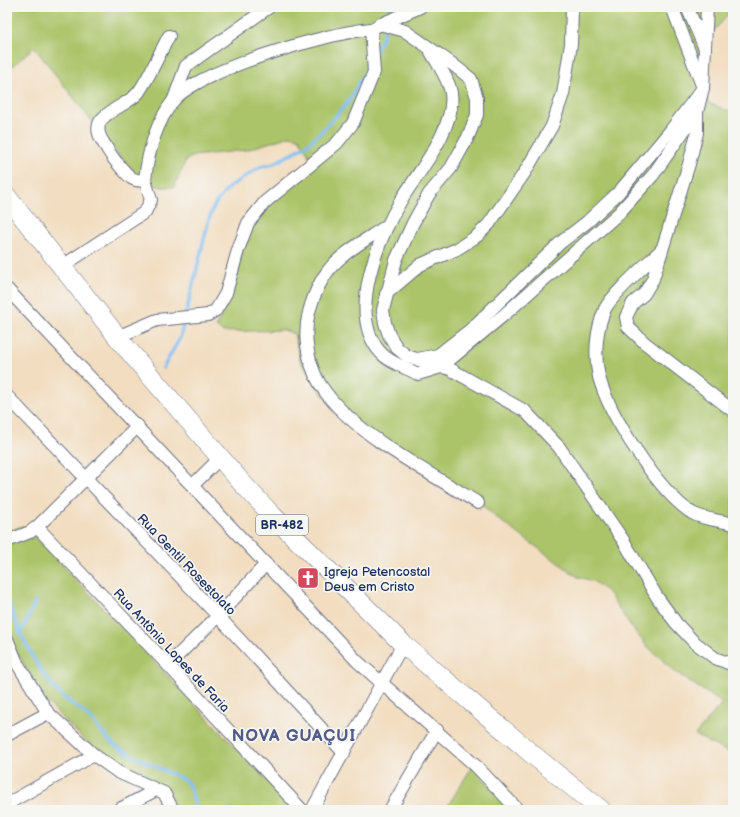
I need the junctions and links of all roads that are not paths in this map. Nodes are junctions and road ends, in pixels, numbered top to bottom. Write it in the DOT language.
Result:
graph roads {
  1 [pos="269,7"];
  2 [pos="420,7"];
  3 [pos="572,7"];
  4 [pos="672,7"];
  5 [pos="687,7"];
  6 [pos="707,7"];
  7 [pos="375,27"];
  8 [pos="169,36"];
  9 [pos="430,49"];
  10 [pos="705,49"];
  11 [pos="703,88"];
  12 [pos="174,100"];
  13 [pos="697,112"];
  14 [pos="145,180"];
  15 [pos="8,200"];
  16 [pos="388,225"];
  17 [pos="662,249"];
  18 [pos="61,267"];
  19 [pos="7,289"];
  20 [pos="386,294"];
  21 [pos="118,337"];
  22 [pos="418,360"];
  23 [pos="441,367"];
  24 [pos="7,396"];
  25 [pos="733,411"];
  26 [pos="138,426"];
  27 [pos="220,458"];
  28 [pos="87,479"];
  29 [pos="193,485"];
  30 [pos="478,503"];
  31 [pos="733,524"];
  32 [pos="37,527"];
  33 [pos="7,541"];
  34 [pos="266,564"];
  35 [pos="218,616"];
  36 [pos="7,639"];
  37 [pos="403,644"];
  38 [pos="168,665"];
  39 [pos="733,665"];
  40 [pos="12,666"];
  41 [pos="382,683"];
  42 [pos="48,713"];
  43 [pos="437,730"];
  44 [pos="7,735"];
  45 [pos="344,753"];
  46 [pos="94,755"];
  47 [pos="156,790"];
  48 [pos="7,804"];
  49 [pos="118,810"];
  50 [pos="173,810"];
  51 [pos="302,810"];
  52 [pos="312,810"];
  53 [pos="390,810"];
  54 [pos="518,810"];
  55 [pos="601,810"];
  1 -- 12 [label="street"];
  2 -- 7 [label="street"];
  3 -- 20 [label="street"];
  4 -- 11 [label="street"];
  5 -- 10 [label="street"];
  6 -- 10 [label="street"];
  7 -- 9 [label="street"];
  7 -- 12 [label="street"];
  7 -- 21 [label="street"];
  8 -- 14 [label="street"];
  9 -- 16 [label="street"];
  9 -- 20 [label="street"];
  10 -- 11 [label="street"];
  11 -- 13 [label="street"];
  11 -- 22 [label="street"];
  12 -- 14 [label="street"];
  13 -- 17 [label="street"];
  13 -- 23 [label="street"];
  14 -- 18 [label="street"];
  15 -- 18 [label="highway, BR-482"];
  16 -- 23 [label="street"];
  16 -- 30 [label="street"];
  17 -- 25 [label="street"];
  17 -- 31 [label="street"];
  18 -- 21 [label="highway, BR-482"];
  19 -- 26 [label="street"];
  20 -- 22 [label="street"];
  21 -- 27 [label="highway, BR-482"];
  22 -- 23 [label="street"];
  23 -- 39 [label="street"];
  24 -- 28 [label="street, Rua Gentil Rosestolato"];
  26 -- 28 [label="street"];
  26 -- 29 [label="street"];
  27 -- 29 [label="street"];
  27 -- 37 [label="highway, BR-482"];
  28 -- 32 [label="street"];
  28 -- 35 [label="street, Rua Gentil Rosestolato"];
  29 -- 34 [label="street"];
  32 -- 33 [label="street"];
  32 -- 38 [label="street, Rua Antônio Lopes de Faria"];
  34 -- 35 [label="street"];
  34 -- 41 [label="street"];
  35 -- 38 [label="street"];
  35 -- 45 [label="street, Rua Gentil Rosestolato"];
  36 -- 40 [label="street"];
  37 -- 41 [label="street"];
  37 -- 55 [label="highway, BR-482"];
  38 -- 51 [label="street, Rua Antônio Lopes de Faria"];
  40 -- 42 [label="street"];
  41 -- 43 [label="street"];
  41 -- 45 [label="street"];
  42 -- 44 [label="street"];
  42 -- 46 [label="street"];
  43 -- 53 [label="street"];
  43 -- 54 [label="street"];
  45 -- 52 [label="street"];
  46 -- 47 [label="street"];
  46 -- 48 [label="street"];
  47 -- 49 [label="street"];
  47 -- 50 [label="street"];
}
